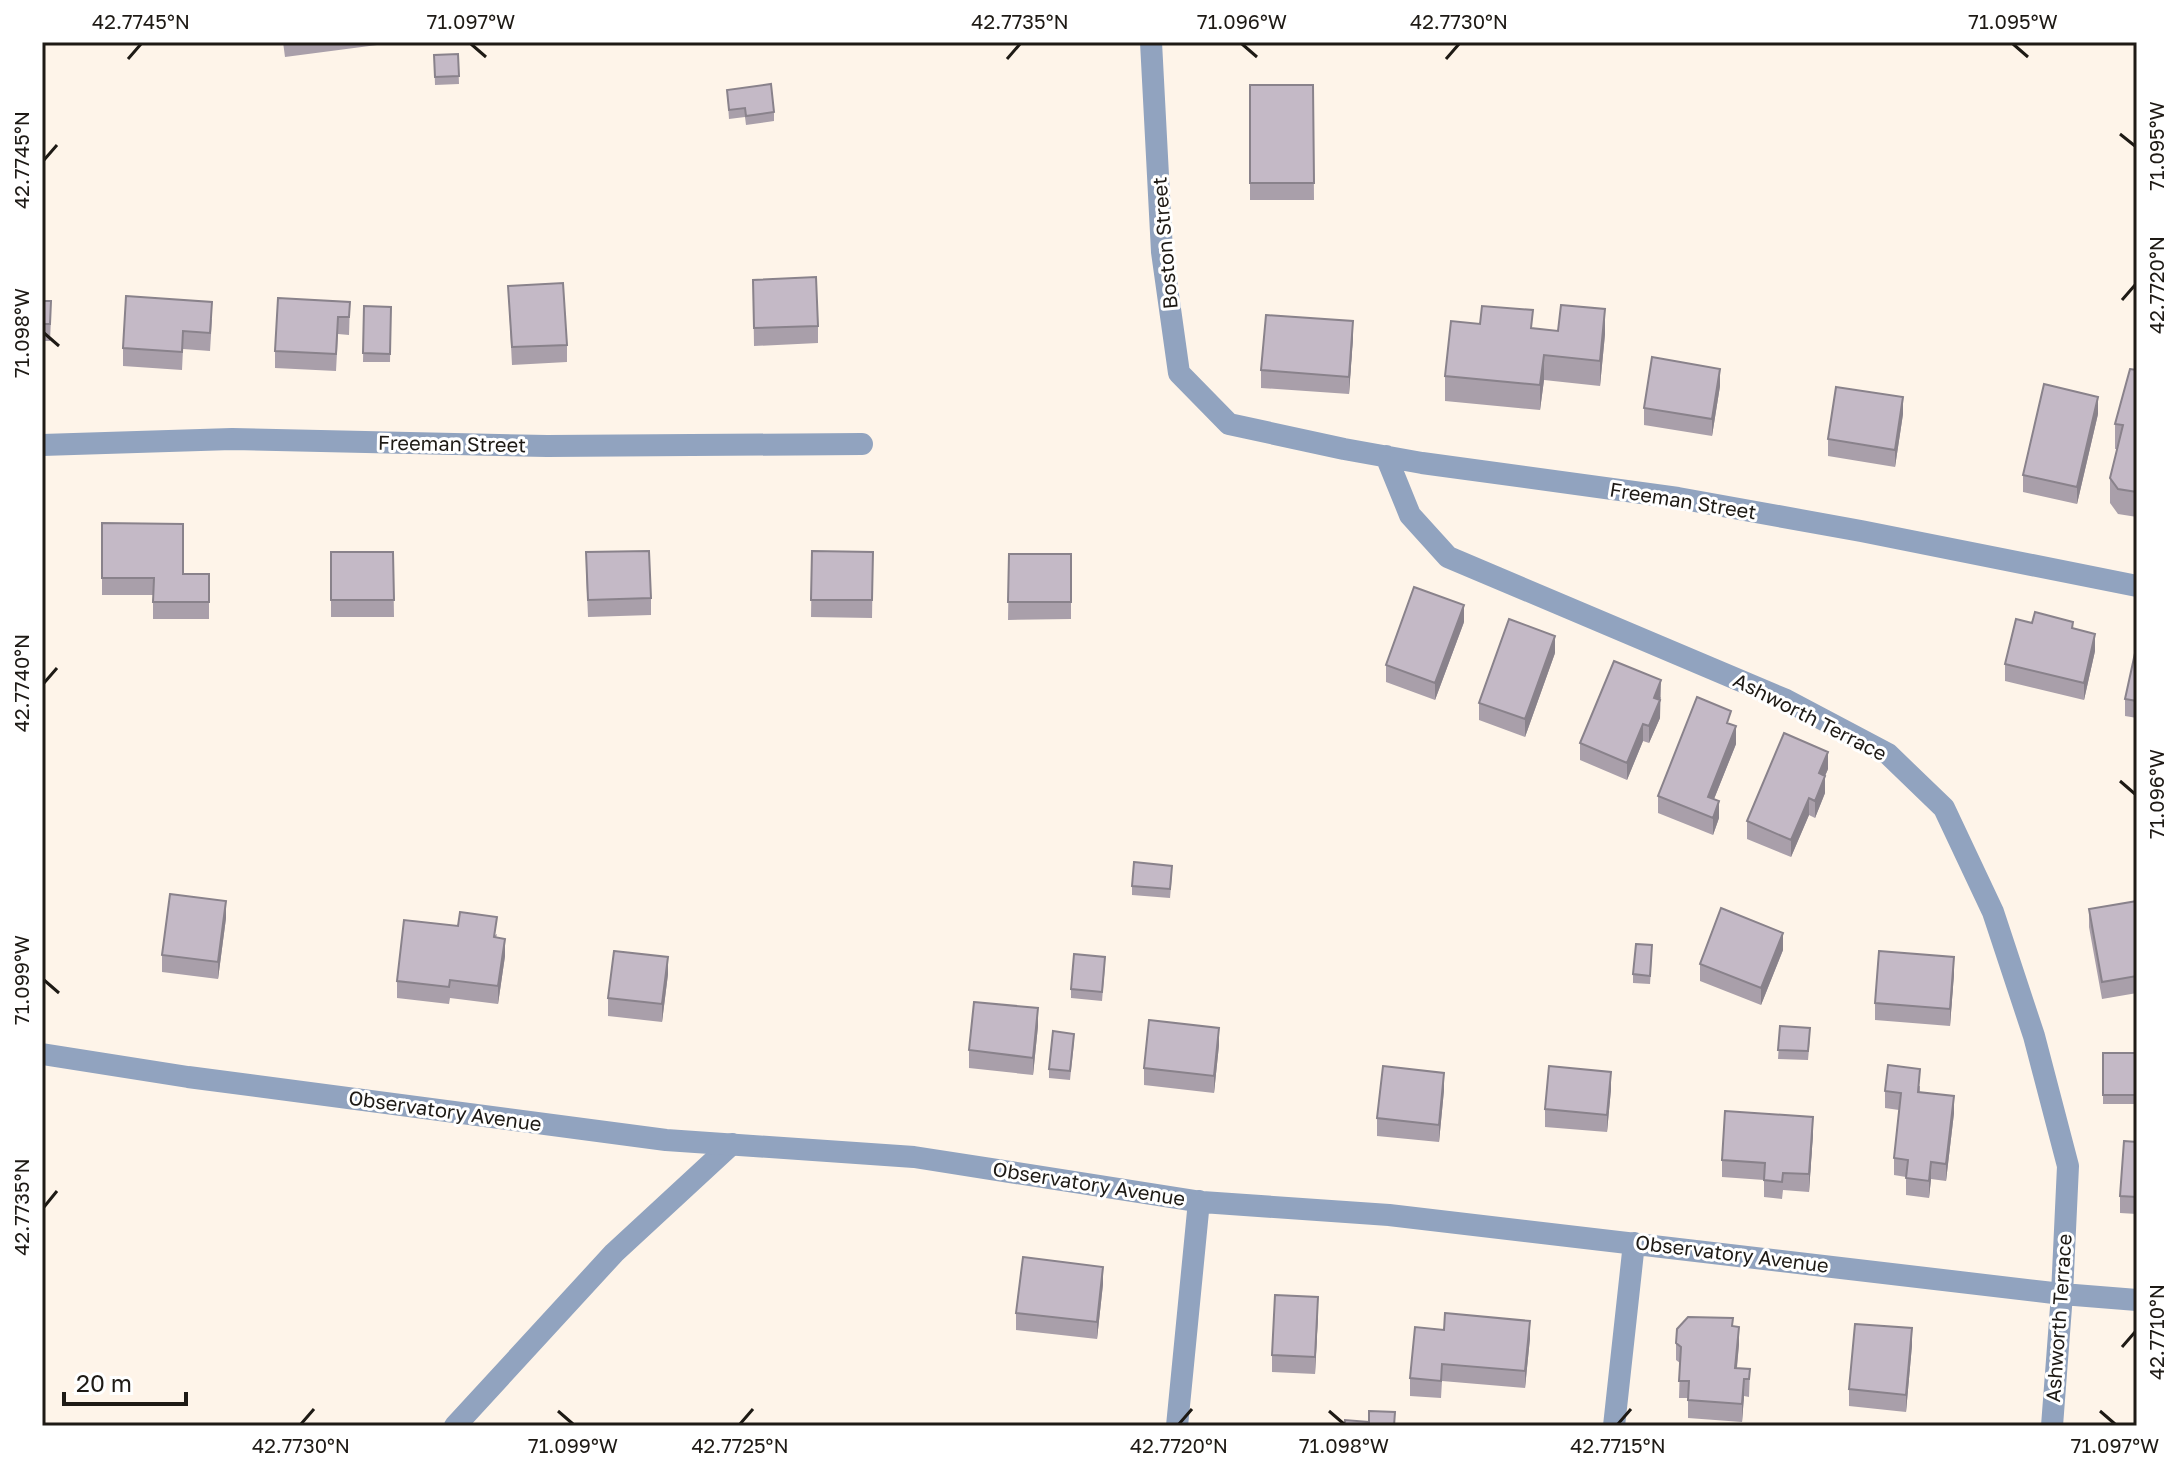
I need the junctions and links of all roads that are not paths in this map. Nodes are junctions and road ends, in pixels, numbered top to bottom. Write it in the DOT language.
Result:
graph roads {
  1 [pos="1151,42"];
  2 [pos="1229,424"];
  3 [pos="862,444"];
  4 [pos="42,445"];
  5 [pos="1386,456"];
  6 [pos="2137,586"];
  7 [pos="42,1054"];
  8 [pos="732,1144"];
  9 [pos="1199,1201"];
  10 [pos="1634,1243"];
  11 [pos="2062,1294"];
  12 [pos="2137,1300"];
  13 [pos="455,1426"];
  14 [pos="1177,1426"];
  15 [pos="1614,1426"];
  16 [pos="2052,1426"];
  1 -- 2 [label="street, Boston Street"];
  2 -- 5 [label="street, Freeman Street"];
  3 -- 4 [label="street, Freeman Street"];
  5 -- 6 [label="street, Freeman Street"];
  5 -- 11 [label="street, Ashworth Terrace"];
  7 -- 8 [label="street, Observatory Avenue"];
  8 -- 9 [label="street, Observatory Avenue"];
  8 -- 13 [label="street"];
  9 -- 10 [label="street, Observatory Avenue"];
  9 -- 14 [label="street"];
  10 -- 11 [label="street, Observatory Avenue"];
  10 -- 15 [label="street"];
  11 -- 12 [label="street, Observatory Avenue"];
  11 -- 16 [label="street, Ashworth Terrace"];
}
